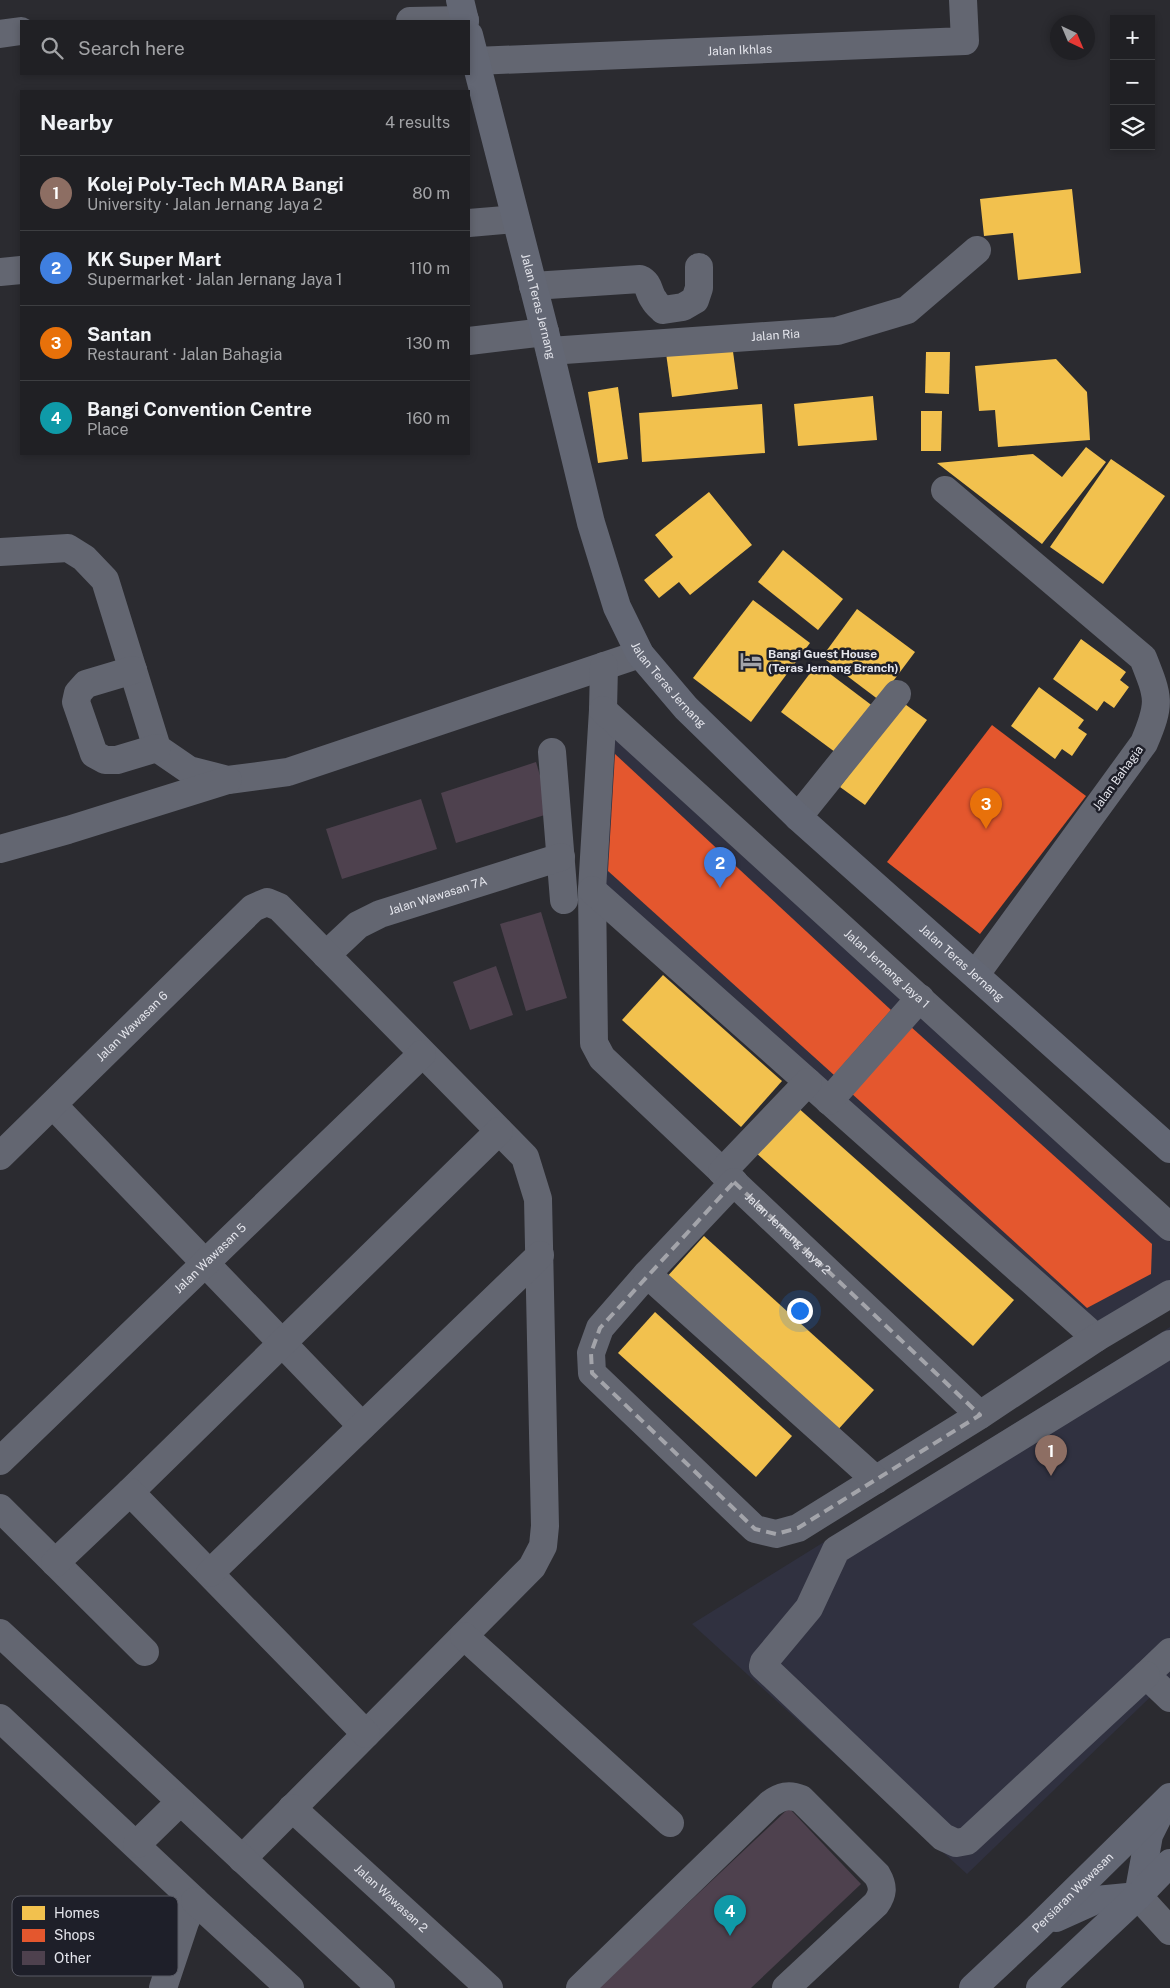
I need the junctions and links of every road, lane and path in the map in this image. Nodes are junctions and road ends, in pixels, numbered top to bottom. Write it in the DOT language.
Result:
graph roads {
  1 [pos="963,0"];
  2 [pos="470,28"];
  3 [pos="20,31"];
  4 [pos="0,34"];
  5 [pos="470,40"];
  6 [pos="516,219"];
  7 [pos="470,224"];
  8 [pos="977,250"];
  9 [pos="699,266"];
  10 [pos="20,270"];
  11 [pos="0,272"];
  12 [pos="533,286"];
  13 [pos="470,341"];
  14 [pos="548,341"];
  15 [pos="945,490"];
  16 [pos="0,552"];
  17 [pos="640,654"];
  18 [pos="604,666"];
  19 [pos="133,670"];
  20 [pos="897,694"];
  21 [pos="603,710"];
  22 [pos="158,748"];
  23 [pos="552,752"];
  24 [pos="228,780"];
  25 [pos="798,817"];
  26 [pos="0,849"];
  27 [pos="561,857"];
  28 [pos="592,890"];
  29 [pos="564,900"];
  30 [pos="326,955"];
  31 [pos="976,974"];
  32 [pos="920,998"];
  33 [pos="422,1054"];
  34 [pos="808,1082"];
  35 [pos="829,1101"];
  36 [pos="53,1105"];
  37 [pos="499,1131"];
  38 [pos="1170,1148"];
  39 [pos="0,1156"];
  40 [pos="728,1177"];
  41 [pos="1170,1227"];
  42 [pos="540,1255"];
  43 [pos="205,1264"];
  44 [pos="647,1274"];
  45 [pos="1170,1294"];
  46 [pos="1096,1338"];
  47 [pos="282,1344"];
  48 [pos="1170,1344"];
  49 [pos="980,1415"];
  50 [pos="362,1426"];
  51 [pos="0,1461"];
  52 [pos="876,1480"];
  53 [pos="130,1492"];
  54 [pos="0,1508"];
  55 [pos="55,1563"];
  56 [pos="210,1573"];
  57 [pos="0,1633"];
  58 [pos="464,1636"];
  59 [pos="145,1652"];
  60 [pos="1170,1652"];
  61 [pos="1146,1674"];
  62 [pos="1170,1698"];
  63 [pos="0,1718"];
  64 [pos="366,1734"];
  65 [pos="1168,1799"];
  66 [pos="180,1802"];
  67 [pos="292,1808"];
  68 [pos="670,1823"];
  69 [pos="137,1844"];
  70 [pos="242,1859"];
  71 [pos="1170,1863"];
  72 [pos="1138,1896"];
  73 [pos="195,1901"];
  74 [pos="1038,1927"];
  75 [pos="1170,1931"];
  76 [pos="178,1943"];
  77 [pos="167,1976"];
  78 [pos="163,1988"];
  79 [pos="290,1988"];
  80 [pos="381,1988"];
  81 [pos="489,1988"];
  82 [pos="580,1988"];
  83 [pos="786,1988"];
  84 [pos="973,1988"];
  85 [pos="1040,1988"];
  1 -- 2 [label="street, Jalan Ikhlas"];
  3 -- 4 [label="street"];
  5 -- 6 [label="main road, Jalan Teras Jernang"];
  6 -- 7 [label="street"];
  6 -- 12 [label="main road, Jalan Teras Jernang"];
  8 -- 14 [label="street, Jalan Ria"];
  9 -- 12 [label="street"];
  10 -- 11 [label="street"];
  12 -- 14 [label="main road, Jalan Teras Jernang"];
  13 -- 14 [label="street, Jalan Ria"];
  14 -- 17 [label="main road, Jalan Teras Jernang"];
  15 -- 31 [label="street, Jalan Bahagia"];
  16 -- 19 [label="street"];
  17 -- 18 [label="street"];
  17 -- 25 [label="main road, Jalan Teras Jernang"];
  18 -- 21 [label="street"];
  18 -- 24 [label="street"];
  19 -- 22 [label="street"];
  19 -- 22 [label="street"];
  20 -- 25 [label="street"];
  21 -- 28 [label="street"];
  21 -- 32 [label="street, Jalan Jernang Jaya 1"];
  22 -- 24 [label="street"];
  23 -- 27 [label="street"];
  24 -- 26 [label="street"];
  25 -- 31 [label="main road, Jalan Teras Jernang"];
  27 -- 29 [label="street"];
  27 -- 30 [label="street, Jalan Wawasan 7A"];
  28 -- 34 [label="street"];
  28 -- 40 [label="street, Jalan Jernang Jaya 2"];
  30 -- 33 [label="street"];
  30 -- 36 [label="street, Jalan Wawasan 6"];
  31 -- 38 [label="main road, Jalan Teras Jernang"];
  32 -- 35 [label="street"];
  32 -- 41 [label="street, Jalan Jernang Jaya 1"];
  33 -- 37 [label="street"];
  33 -- 43 [label="street, Jalan Wawasan 5"];
  34 -- 35 [label="street"];
  34 -- 40 [label="street"];
  35 -- 46 [label="street"];
  36 -- 39 [label="street, Jalan Wawasan 6"];
  36 -- 43 [label="street"];
  37 -- 42 [label="street"];
  37 -- 47 [label="street"];
  40 -- 44 [label="street"];
  40 -- 49 [label="street, Jalan Jernang Jaya 2"];
  42 -- 50 [label="street"];
  42 -- 58 [label="street"];
  43 -- 47 [label="street"];
  43 -- 51 [label="street, Jalan Wawasan 5"];
  44 -- 52 [label="street"];
  44 -- 52 [label="street"];
  45 -- 46 [label="street"];
  46 -- 49 [label="street"];
  47 -- 50 [label="street"];
  47 -- 53 [label="street"];
  48 -- 61 [label="street"];
  49 -- 52 [label="street"];
  50 -- 56 [label="street"];
  53 -- 55 [label="street"];
  53 -- 56 [label="street"];
  54 -- 55 [label="street"];
  55 -- 59 [label="street"];
  56 -- 64 [label="street"];
  57 -- 66 [label="street"];
  58 -- 64 [label="street"];
  58 -- 68 [label="street"];
  60 -- 61 [label="street"];
  61 -- 62 [label="street"];
  63 -- 69 [label="street"];
  64 -- 67 [label="street"];
  65 -- 72 [label="main road"];
  65 -- 74 [label="main road, Persiaran Wawasan"];
  66 -- 69 [label="street"];
  66 -- 70 [label="street"];
  67 -- 70 [label="street"];
  67 -- 81 [label="street, Jalan Wawasan 2"];
  69 -- 73 [label="street"];
  70 -- 80 [label="street"];
  71 -- 72 [label="main road"];
  72 -- 74 [label="main road"];
  72 -- 75 [label="street"];
  72 -- 85 [label="main road"];
  73 -- 76 [label="street"];
  73 -- 79 [label="street"];
  74 -- 84 [label="main road, Persiaran Wawasan"];
  77 -- 78 [label="street"];
  82 -- 83 [label="street"];
}
